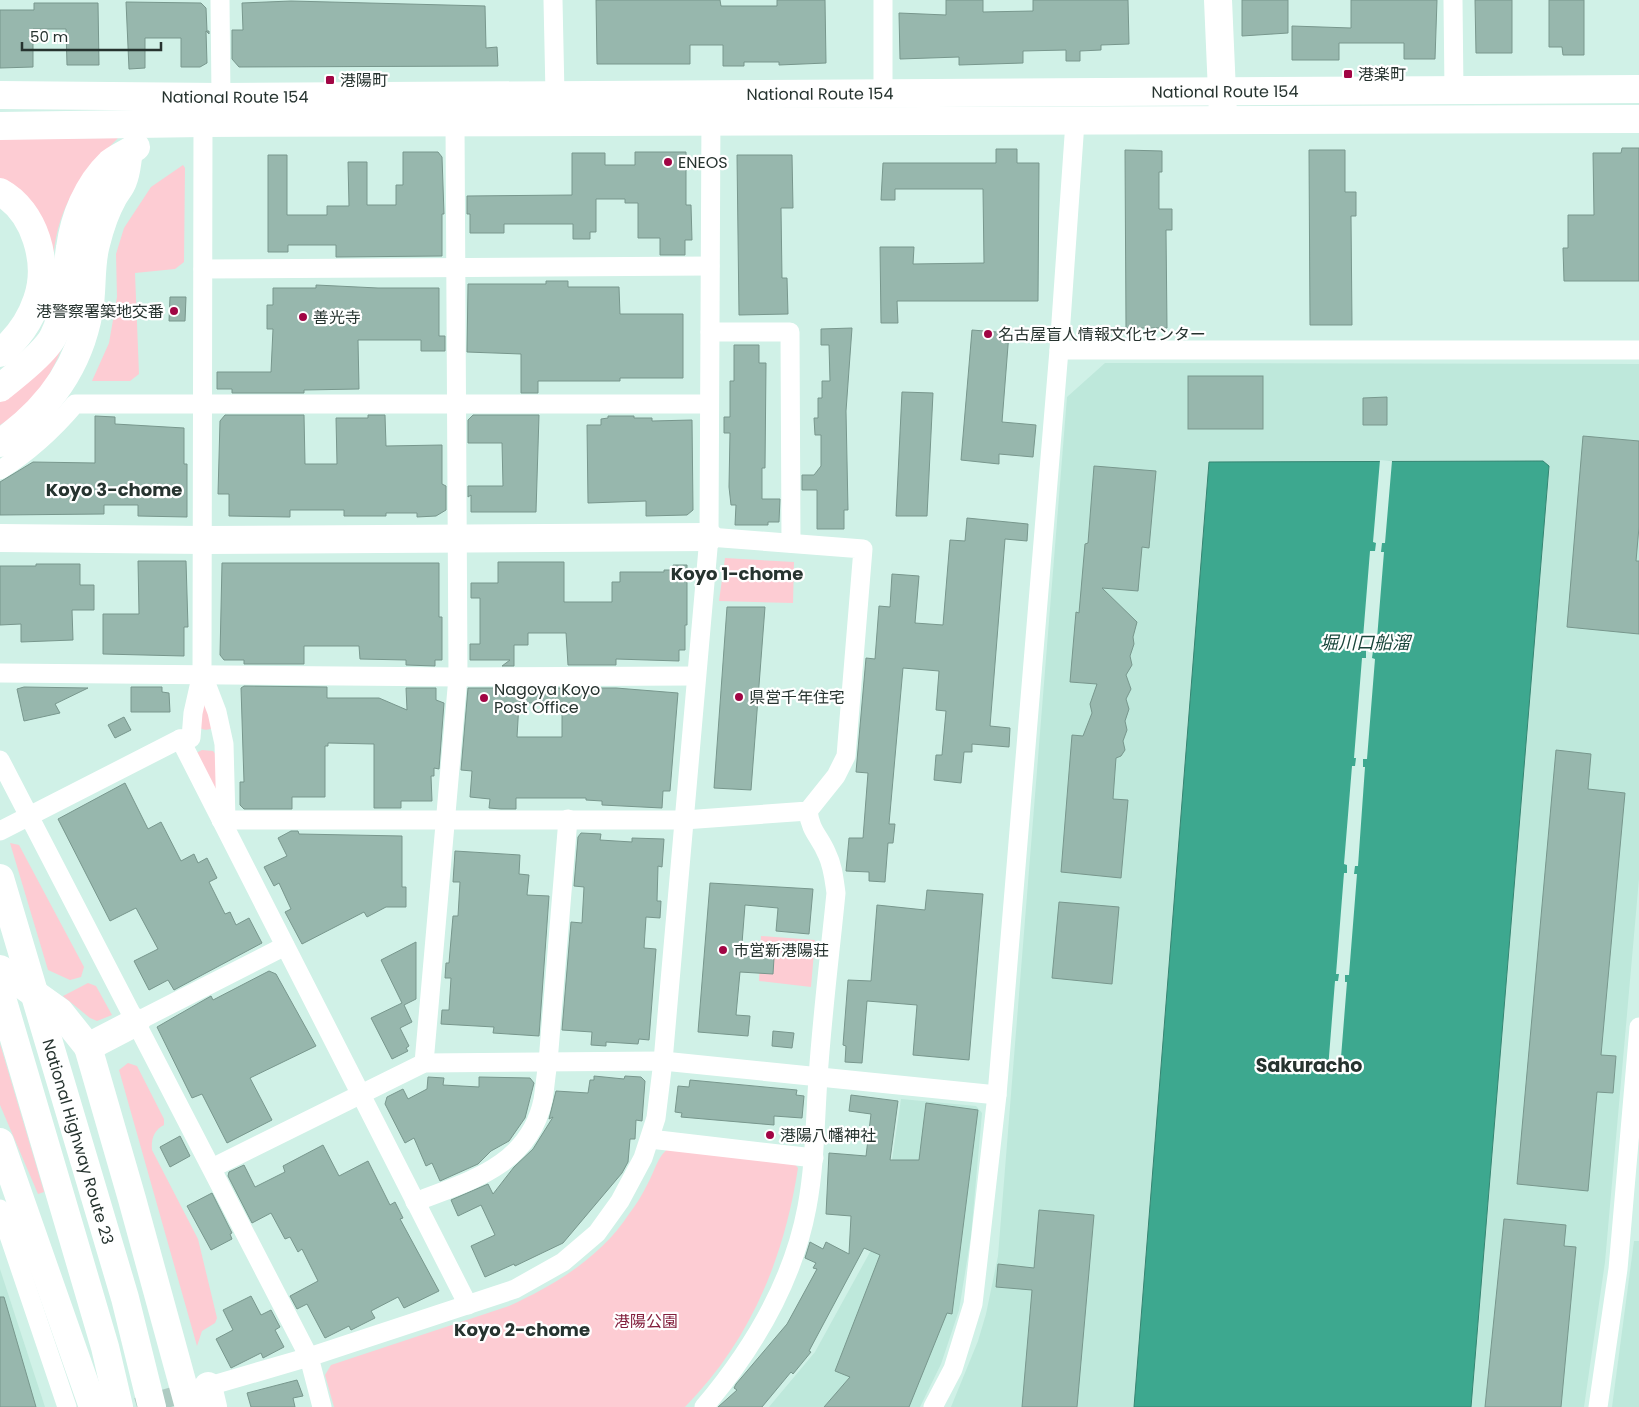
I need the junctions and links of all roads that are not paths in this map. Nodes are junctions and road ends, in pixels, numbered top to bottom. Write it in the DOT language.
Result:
graph roads {
  1 [pos="220,0"];
  2 [pos="553,0"];
  3 [pos="883,0"];
  4 [pos="1218,0"];
  5 [pos="1453,0"];
  6 [pos="1639,89"];
  7 [pos="1454,90"];
  8 [pos="1222,92"];
  9 [pos="883,93"];
  10 [pos="555,94"];
  11 [pos="710,94"];
  12 [pos="0,95"];
  13 [pos="221,97"];
  14 [pos="1639,119"];
  15 [pos="711,122"];
  16 [pos="1075,122"];
  17 [pos="1223,122"];
  18 [pos="455,123"];
  19 [pos="164,124"];
  20 [pos="203,124"];
  21 [pos="0,126"];
  22 [pos="129,152"];
  23 [pos="0,192"];
  24 [pos="710,266"];
  25 [pos="456,268"];
  26 [pos="203,269"];
  27 [pos="710,332"];
  28 [pos="7,348"];
  29 [pos="1059,350"];
  30 [pos="1639,350"];
  31 [pos="0,388"];
  32 [pos="203,404"];
  33 [pos="709,404"];
  34 [pos="457,405"];
  35 [pos="0,443"];
  36 [pos="0,470"];
  37 [pos="709,537"];
  38 [pos="0,538"];
  39 [pos="457,538"];
  40 [pos="204,540"];
  41 [pos="791,543"];
  42 [pos="0,673"];
  43 [pos="202,673"];
  44 [pos="696,676"];
  45 [pos="458,677"];
  46 [pos="186,739"];
  47 [pos="222,740"];
  48 [pos="0,760"];
  49 [pos="808,811"];
  50 [pos="30,815"];
  51 [pos="568,819"];
  52 [pos="223,820"];
  53 [pos="445,820"];
  54 [pos="684,820"];
  55 [pos="0,831"];
  56 [pos="0,878"];
  57 [pos="285,946"];
  58 [pos="0,969"];
  59 [pos="0,991"];
  60 [pos="136,1022"];
  61 [pos="1639,1027"];
  62 [pos="88,1047"];
  63 [pos="664,1061"];
  64 [pos="424,1062"];
  65 [pos="548,1062"];
  66 [pos="818,1077"];
  67 [pos="360,1095"];
  68 [pos="997,1095"];
  69 [pos="650,1139"];
  70 [pos="0,1142"];
  71 [pos="814,1158"];
  72 [pos="212,1168"];
  73 [pos="415,1202"];
  74 [pos="0,1209"];
  75 [pos="1630,1230"];
  76 [pos="468,1305"];
  77 [pos="309,1357"];
  78 [pos="202,1397"];
  79 [pos="67,1407"];
  80 [pos="93,1407"];
  81 [pos="119,1407"];
  82 [pos="152,1407"];
  83 [pos="322,1407"];
  84 [pos="704,1407"];
  85 [pos="933,1407"];
  86 [pos="1598,1407"];
  1 -- 13 [label="street"];
  2 -- 10 [label="street"];
  3 -- 9 [label="street"];
  4 -- 8 [label="main road"];
  5 -- 7 [label="street"];
  6 -- 7 [label="main road, National Route 154"];
  7 -- 8 [label="main road, National Route 154"];
  8 -- 9 [label="main road, National Route 154"];
  8 -- 17 [label="main road"];
  9 -- 11 [label="main road, National Route 154"];
  10 -- 11 [label="main road, National Route 154"];
  10 -- 13 [label="main road, National Route 154"];
  11 -- 15 [label="street"];
  12 -- 13 [label="main road, National Route 154"];
  13 -- 20 [label="street"];
  14 -- 17 [label="main road, National Route 154"];
  15 -- 16 [label="main road, National Route 154"];
  15 -- 18 [label="main road, National Route 154"];
  15 -- 24 [label="street"];
  16 -- 17 [label="main road, National Route 154"];
  16 -- 29 [label="street"];
  18 -- 20 [label="main road, National Route 154"];
  18 -- 25 [label="street"];
  19 -- 20 [label="main road, National Route 154"];
  19 -- 21 [label="main road, National Route 154"];
  19 -- 22 [label="main road"];
  20 -- 26 [label="street"];
  22 -- 31 [label="main road"];
  22 -- 35 [label="main road"];
  23 -- 28 [label="main road"];
  24 -- 25 [label="street"];
  24 -- 27 [label="street"];
  25 -- 26 [label="street"];
  25 -- 34 [label="street"];
  26 -- 32 [label="street"];
  27 -- 33 [label="street"];
  27 -- 41 [label="street"];
  29 -- 30 [label="street"];
  29 -- 68 [label="street"];
  32 -- 34 [label="street"];
  32 -- 36 [label="street"];
  32 -- 40 [label="street"];
  33 -- 34 [label="street"];
  33 -- 37 [label="street"];
  34 -- 39 [label="street"];
  37 -- 39 [label="main road"];
  37 -- 41 [label="street"];
  37 -- 44 [label="street"];
  38 -- 40 [label="main road"];
  39 -- 40 [label="main road"];
  39 -- 45 [label="street"];
  40 -- 43 [label="street"];
  41 -- 49 [label="street"];
  42 -- 43 [label="street"];
  43 -- 45 [label="street"];
  43 -- 46 [label="street"];
  43 -- 47 [label="street"];
  44 -- 45 [label="street"];
  44 -- 54 [label="street"];
  45 -- 53 [label="street"];
  46 -- 47 [label="street"];
  46 -- 50 [label="street"];
  46 -- 52 [label="street"];
  47 -- 52 [label="street"];
  48 -- 50 [label="street"];
  49 -- 54 [label="street"];
  49 -- 66 [label="street"];
  50 -- 55 [label="street"];
  50 -- 60 [label="street"];
  51 -- 53 [label="street"];
  51 -- 54 [label="street"];
  51 -- 65 [label="street"];
  52 -- 53 [label="street"];
  52 -- 57 [label="street"];
  53 -- 64 [label="street"];
  54 -- 63 [label="street"];
  56 -- 82 [label="main road, National Highway Route 23"];
  57 -- 60 [label="street"];
  57 -- 67 [label="street"];
  58 -- 62 [label="main road"];
  59 -- 81 [label="main road, National Highway Route 23"];
  60 -- 62 [label="main road"];
  60 -- 72 [label="street"];
  61 -- 75 [label="street"];
  62 -- 78 [label="main road"];
  63 -- 65 [label="street"];
  63 -- 66 [label="street"];
  63 -- 69 [label="street"];
  64 -- 65 [label="street"];
  64 -- 67 [label="street"];
  65 -- 73 [label="street"];
  66 -- 68 [label="street"];
  66 -- 71 [label="street"];
  67 -- 72 [label="street"];
  67 -- 73 [label="street"];
  68 -- 85 [label="street"];
  69 -- 71 [label="street"];
  69 -- 76 [label="street"];
  70 -- 80 [label="main road"];
  71 -- 84 [label="street"];
  72 -- 77 [label="street"];
  73 -- 76 [label="street"];
  74 -- 79 [label="street"];
  75 -- 86 [label="street"];
  76 -- 77 [label="street"];
  77 -- 78 [label="street"];
  77 -- 83 [label="street"];
}
